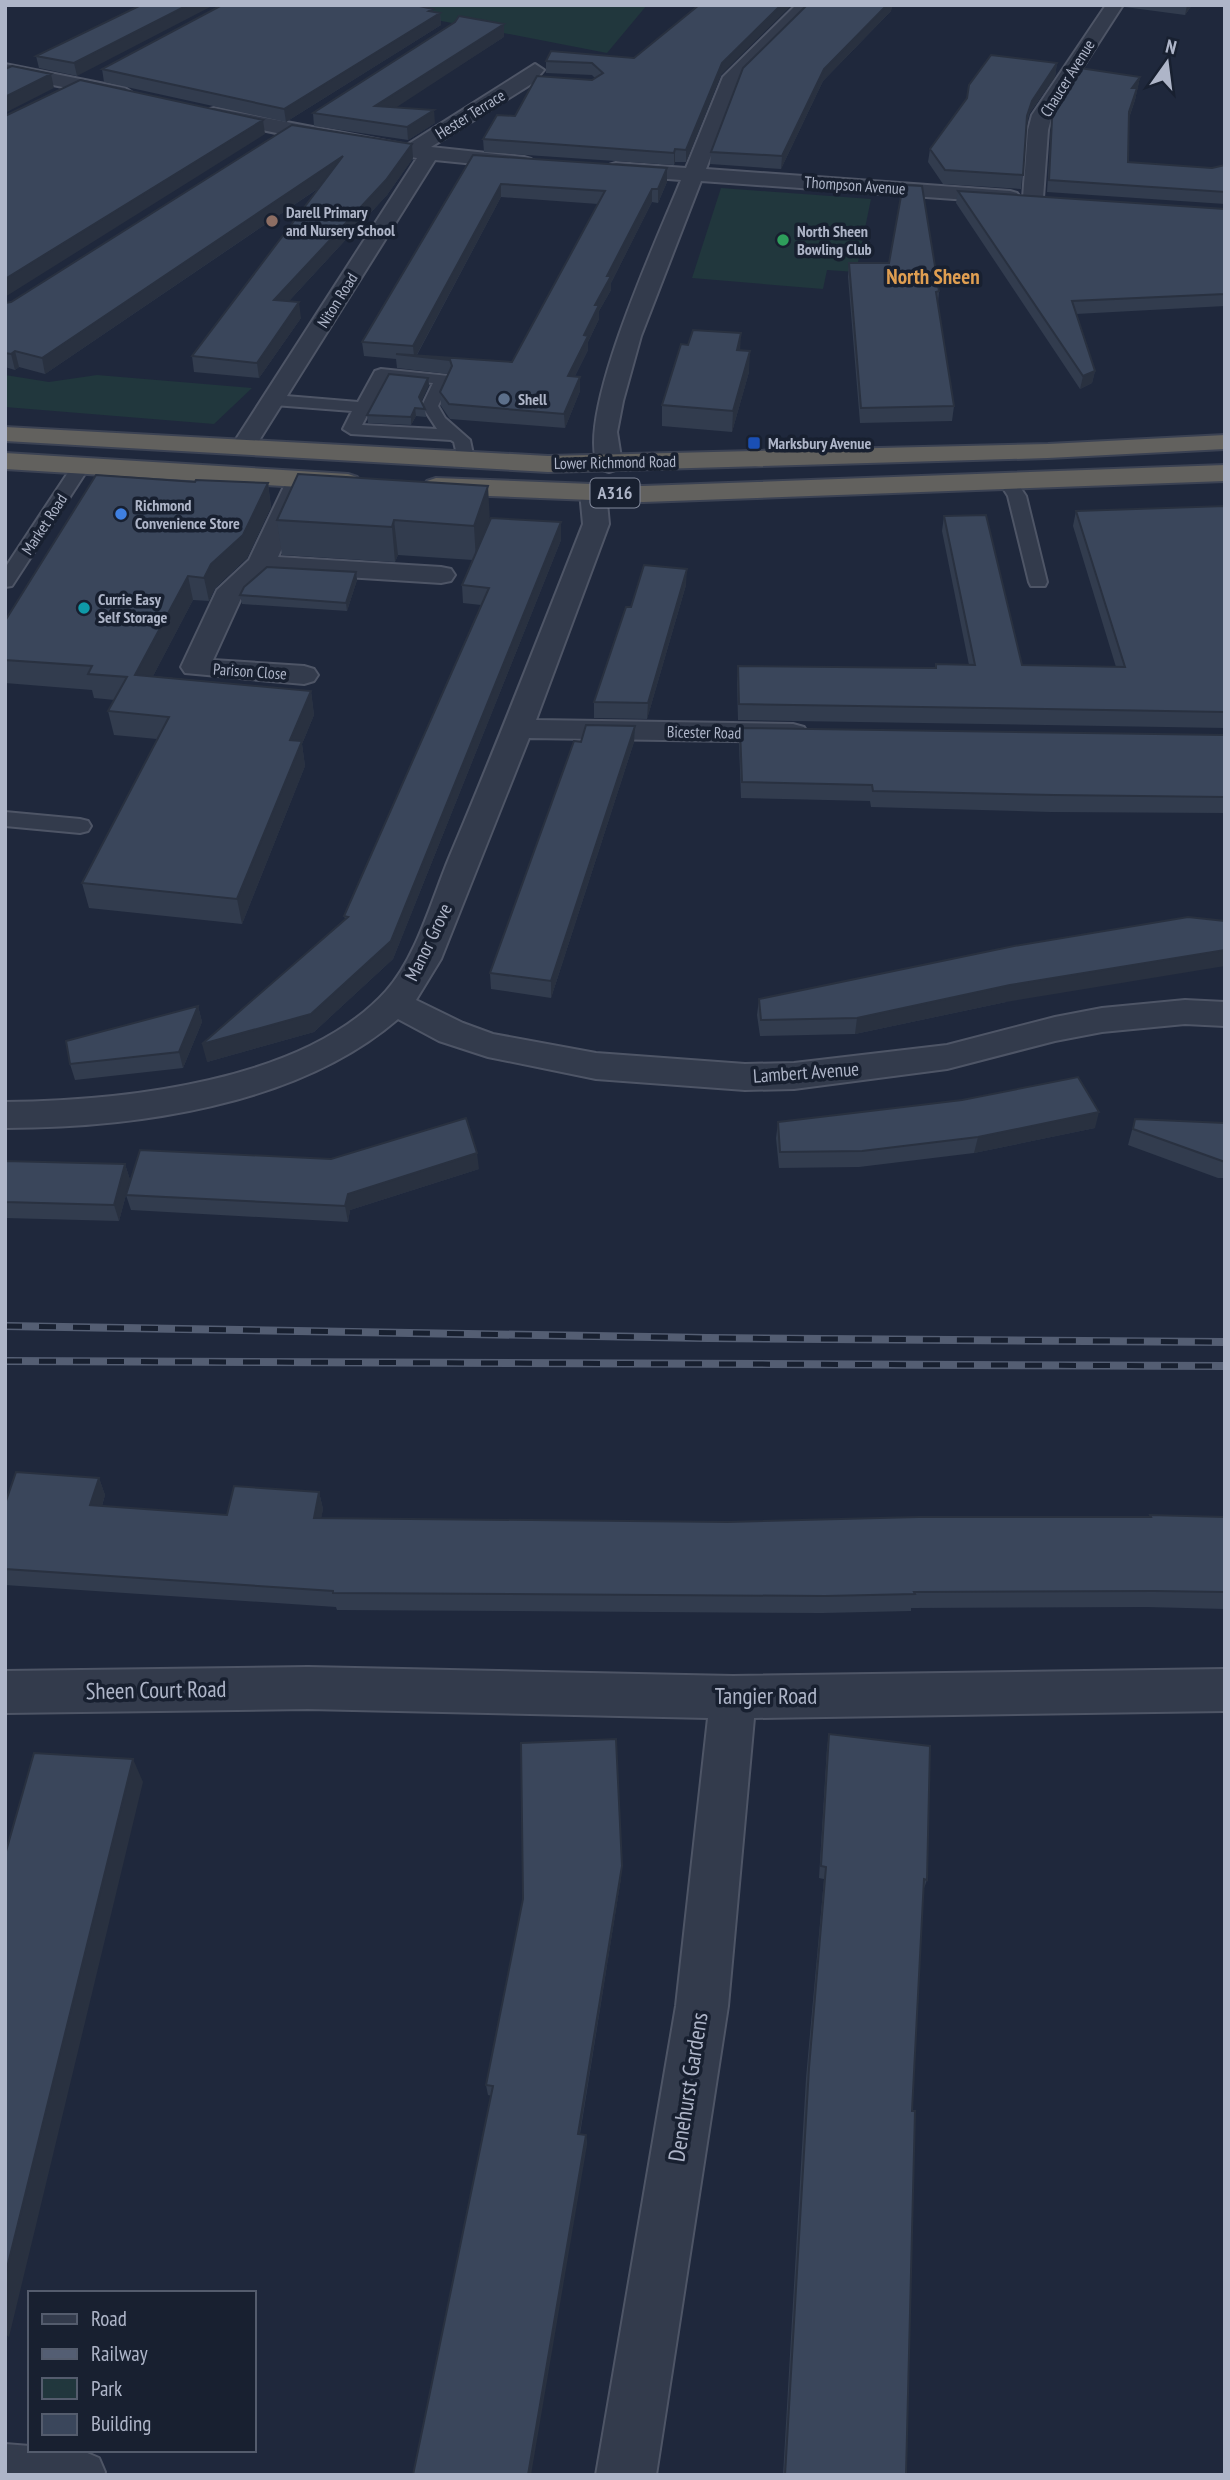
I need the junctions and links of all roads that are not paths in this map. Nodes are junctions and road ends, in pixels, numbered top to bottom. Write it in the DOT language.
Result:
graph roads {
  1 [pos="806,5"];
  2 [pos="1115,5"];
  3 [pos="5,69"];
  4 [pos="105,73"];
  5 [pos="552,81"];
  6 [pos="82,85"];
  7 [pos="60,96"];
  8 [pos="146,99"];
  9 [pos="198,111"];
  10 [pos="312,116"];
  11 [pos="289,131"];
  12 [pos="267,145"];
  13 [pos="422,151"];
  14 [pos="548,164"];
  15 [pos="601,168"];
  16 [pos="695,174"];
  17 [pos="1040,199"];
  18 [pos="274,400"];
  19 [pos="371,402"];
  20 [pos="5,434"];
  21 [pos="455,435"];
  22 [pos="1225,442"];
  23 [pos="243,447"];
  24 [pos="465,459"];
  25 [pos="5,461"];
  26 [pos="609,464"];
  27 [pos="81,466"];
  28 [pos="1225,473"];
  29 [pos="300,479"];
  30 [pos="1008,482"];
  31 [pos="368,483"];
  32 [pos="409,485"];
  33 [pos="593,492"];
  34 [pos="261,564"];
  35 [pos="441,575"];
  36 [pos="5,582"];
  37 [pos="1038,582"];
  38 [pos="304,675"];
  39 [pos="518,729"];
  40 [pos="823,733"];
  41 [pos="5,819"];
  42 [pos="80,826"];
  43 [pos="394,1003"];
  44 [pos="1225,1014"];
  45 [pos="5,1115"];
  46 [pos="308,1688"];
  47 [pos="1225,1690"];
  48 [pos="5,1692"];
  49 [pos="733,1697"];
  50 [pos="5,2464"];
  51 [pos="85,2472"];
  52 [pos="626,2475"];
  1 -- 16 [label="street"];
  2 -- 17 [label="street, Chaucer Avenue"];
  3 -- 6 [label="street"];
  4 -- 6 [label="street"];
  5 -- 13 [label="street, Hester Terrace"];
  6 -- 7 [label="street"];
  6 -- 8 [label="street"];
  9 -- 11 [label="street"];
  10 -- 11 [label="street"];
  11 -- 12 [label="street"];
  11 -- 13 [label="street"];
  13 -- 14 [label="street"];
  13 -- 18 [label="street, Niton Road"];
  15 -- 16 [label="street, Thompson Avenue"];
  16 -- 17 [label="street, Thompson Avenue"];
  16 -- 26 [label="street"];
  18 -- 19 [label="lane"];
  18 -- 23 [label="street, Niton Road"];
  19 -- 21 [label="lane"];
  19 -- 21 [label="lane"];
  20 -- 23 [label="highway, Lower Richmond Road / A316"];
  21 -- 24 [label="lane"];
  22 -- 26 [label="highway, Lower Richmond Road / A316"];
  23 -- 24 [label="highway, Lower Richmond Road / A316"];
  24 -- 26 [label="highway, Lower Richmond Road / A316"];
  25 -- 27 [label="highway"];
  27 -- 29 [label="highway"];
  27 -- 36 [label="lane, Market Road"];
  28 -- 30 [label="highway, Lower Richmond Road / A316"];
  29 -- 31 [label="highway"];
  29 -- 34 [label="street, Parison Close"];
  30 -- 33 [label="highway, Lower Richmond Road / A316"];
  30 -- 37 [label="lane"];
  32 -- 33 [label="highway, Lower Richmond Road / A316"];
  33 -- 39 [label="street, Manor Grove"];
  34 -- 35 [label="street"];
  34 -- 38 [label="street, Parison Close"];
  39 -- 40 [label="street, Bicester Road"];
  39 -- 43 [label="street, Manor Grove"];
  41 -- 42 [label="lane"];
  43 -- 44 [label="street, Lambert Avenue"];
  43 -- 45 [label="street, Manor Grove"];
  46 -- 48 [label="street, Sheen Court Road"];
  46 -- 49 [label="street, Tangier Road"];
  47 -- 49 [label="street, Tangier Road"];
  49 -- 52 [label="street, Denehurst Gardens"];
  50 -- 51 [label="lane"];
}
